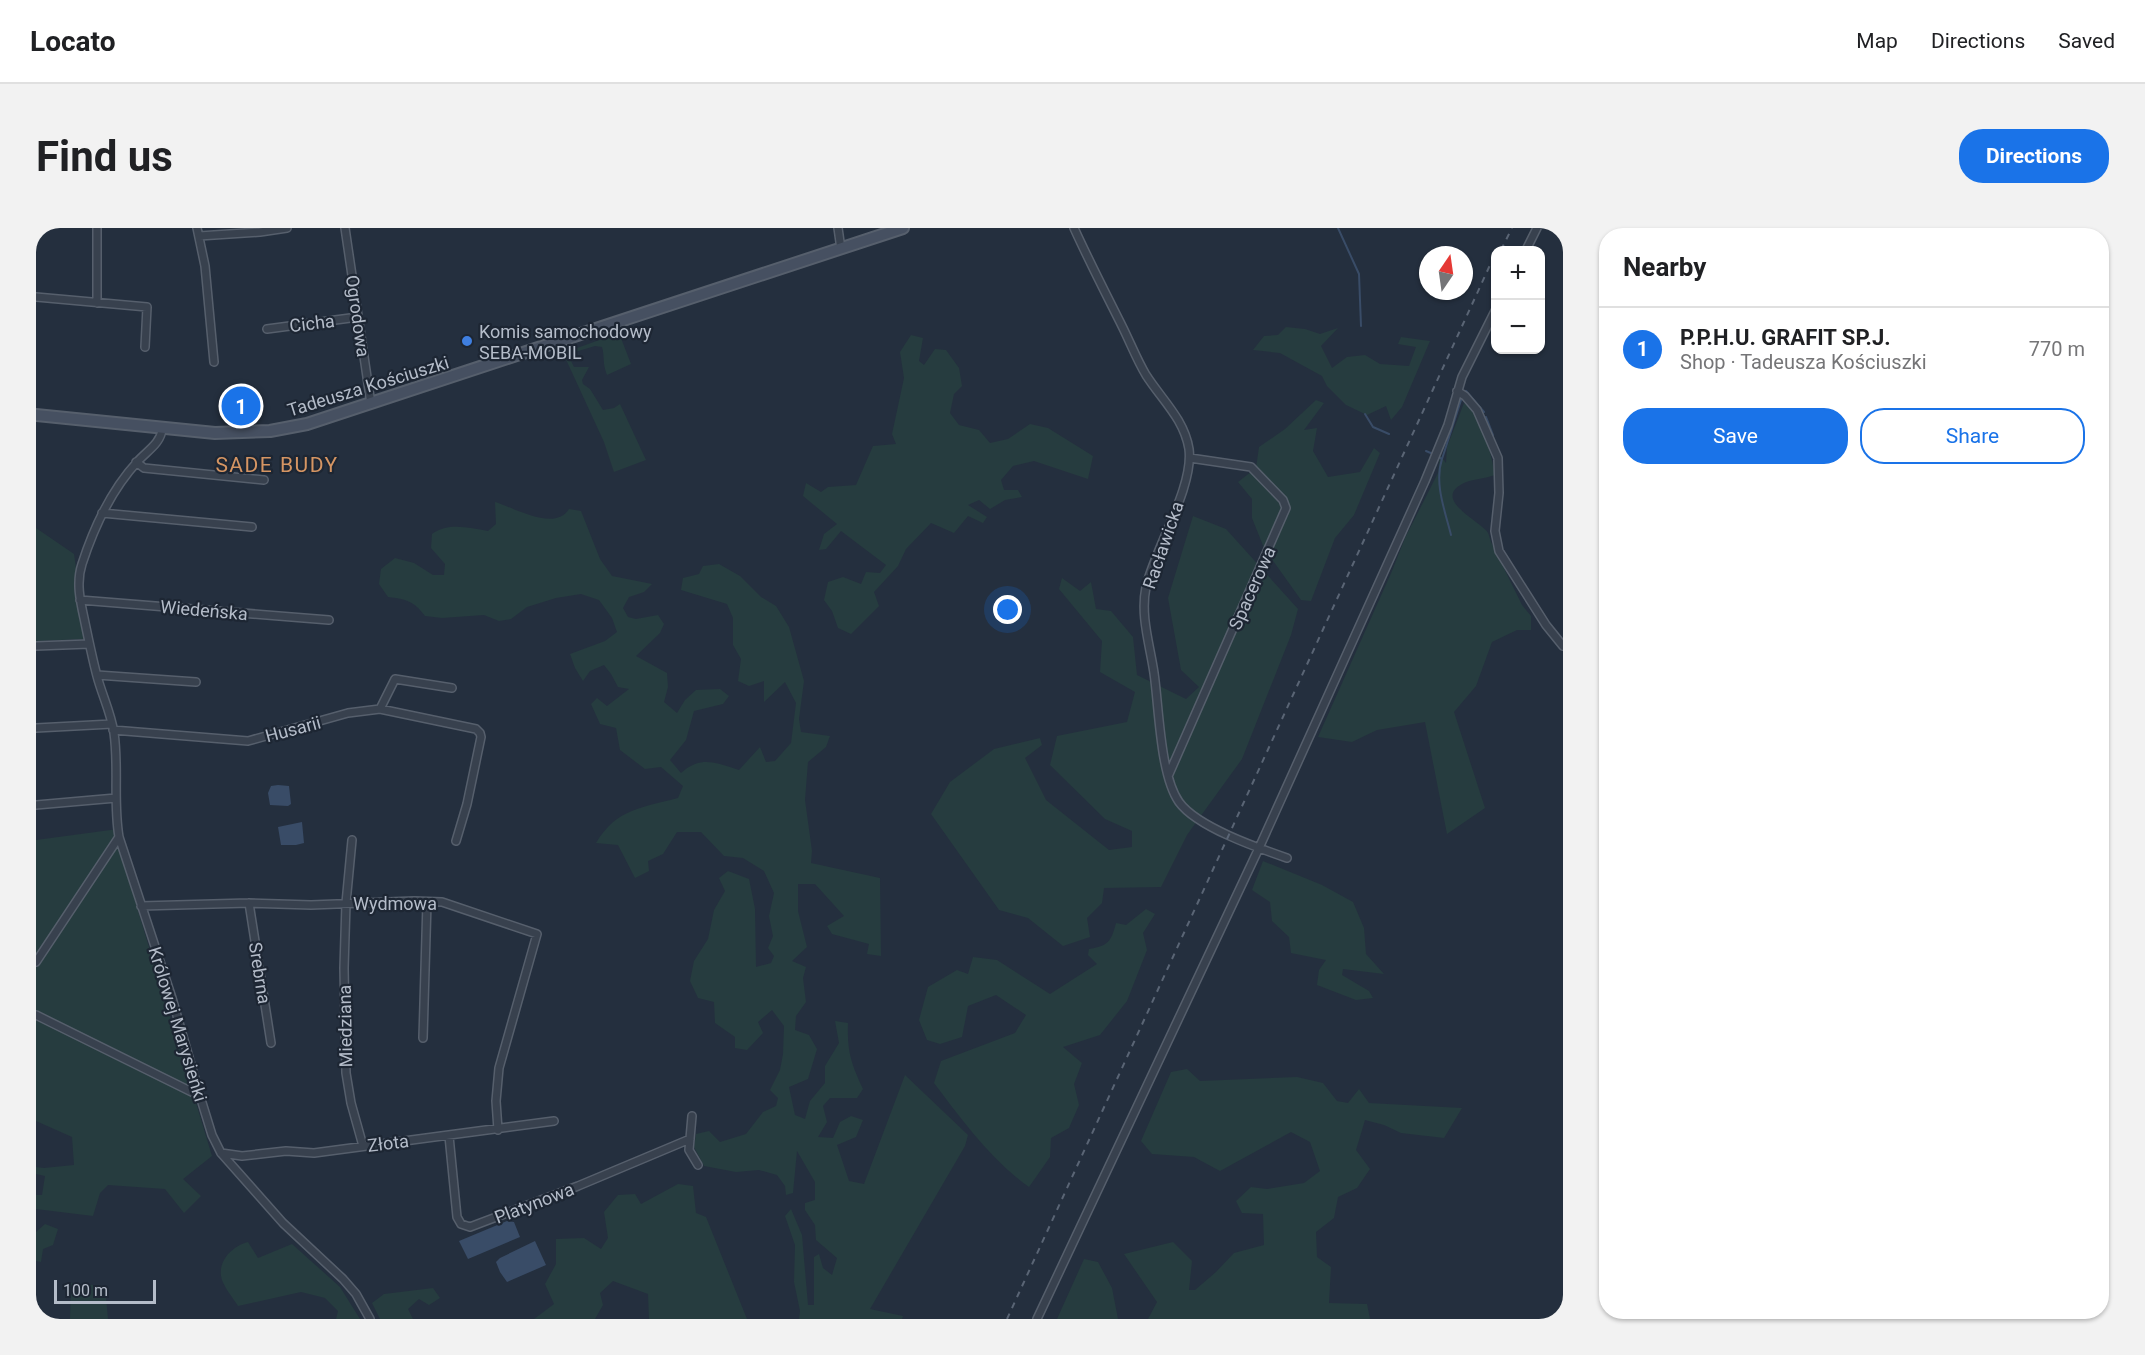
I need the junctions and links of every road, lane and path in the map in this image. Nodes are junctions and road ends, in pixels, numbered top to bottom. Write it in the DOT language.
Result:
graph roads {
  1 [pos="98,228"];
  2 [pos="287,228"];
  3 [pos="345,228"];
  4 [pos="838,228"];
  5 [pos="903,228"];
  6 [pos="1074,228"];
  7 [pos="1537,228"];
  8 [pos="198,232"];
  9 [pos="1528,246"];
  10 [pos="841,249"];
  11 [pos="36,297"];
  12 [pos="97,303"];
  13 [pos="358,317"];
  14 [pos="1491,319"];
  15 [pos="267,329"];
  16 [pos="145,347"];
  17 [pos="214,362"];
  18 [pos="1457,391"];
  19 [pos="371,404"];
  20 [pos="36,415"];
  21 [pos="162,429"];
  22 [pos="1190,458"];
  23 [pos="136,462"];
  24 [pos="264,480"];
  25 [pos="102,513"];
  26 [pos="252,527"];
  27 [pos="80,600"];
  28 [pos="329,620"];
  29 [pos="89,644"];
  30 [pos="36,646"];
  31 [pos="1563,646"];
  32 [pos="97,675"];
  33 [pos="196,682"];
  34 [pos="452,688"];
  35 [pos="380,709"];
  36 [pos="112,727"];
  37 [pos="36,728"];
  38 [pos="1169,774"];
  39 [pos="116,798"];
  40 [pos="36,805"];
  41 [pos="119,837"];
  42 [pos="352,840"];
  43 [pos="456,841"];
  44 [pos="1259,848"];
  45 [pos="1287,858"];
  46 [pos="428,902"];
  47 [pos="249,903"];
  48 [pos="346,903"];
  49 [pos="141,906"];
  50 [pos="36,962"];
  51 [pos="36,1015"];
  52 [pos="423,1038"];
  53 [pos="271,1043"];
  54 [pos="200,1096"];
  55 [pos="692,1116"];
  56 [pos="554,1121"];
  57 [pos="498,1130"];
  58 [pos="449,1136"];
  59 [pos="690,1139"];
  60 [pos="363,1146"];
  61 [pos="221,1153"];
  62 [pos="698,1166"];
  63 [pos="370,1319"];
  64 [pos="1037,1319"];
  1 -- 12 [label="street"];
  2 -- 8 [label="street"];
  3 -- 13 [label="street, Ogrodowa"];
  4 -- 10 [label="street"];
  5 -- 10 [label="main road, Tadeusza Kościuszki"];
  6 -- 22 [label="street, Racławicka"];
  7 -- 9 [label="street"];
  8 -- 17 [label="street"];
  10 -- 19 [label="main road, Tadeusza Kościuszki"];
  11 -- 12 [label="street"];
  12 -- 16 [label="street"];
  13 -- 15 [label="street, Cicha"];
  13 -- 19 [label="street, Ogrodowa"];
  14 -- 18 [label="street"];
  18 -- 31 [label="street"];
  18 -- 44 [label="street"];
  19 -- 21 [label="main road, Tadeusza Kościuszki"];
  20 -- 21 [label="main road, Tadeusza Kościuszki"];
  21 -- 23 [label="street, Królowej Marysieńki"];
  22 -- 38 [label="street, Racławicka"];
  22 -- 38 [label="street, Spacerowa"];
  23 -- 24 [label="street"];
  23 -- 25 [label="street, Królowej Marysieńki"];
  25 -- 26 [label="street"];
  25 -- 27 [label="street, Królowej Marysieńki"];
  27 -- 28 [label="street, Wiedeńska"];
  27 -- 29 [label="street, Królowej Marysieńki"];
  29 -- 30 [label="street"];
  29 -- 32 [label="street, Królowej Marysieńki"];
  32 -- 33 [label="street"];
  32 -- 36 [label="street, Królowej Marysieńki"];
  34 -- 35 [label="street"];
  35 -- 36 [label="street, Husarii"];
  35 -- 43 [label="street, Husarii"];
  36 -- 37 [label="street, Husarii"];
  36 -- 39 [label="street, Królowej Marysieńki"];
  38 -- 44 [label="street, Racławicka"];
  39 -- 40 [label="street"];
  39 -- 41 [label="street, Królowej Marysieńki"];
  41 -- 49 [label="street, Królowej Marysieńki"];
  41 -- 50 [label="street"];
  42 -- 48 [label="street, Miedziana"];
  44 -- 45 [label="street, Racławicka"];
  44 -- 64 [label="street"];
  46 -- 48 [label="street, Wydmowa"];
  46 -- 52 [label="street"];
  46 -- 57 [label="street, Wydmowa"];
  47 -- 48 [label="street, Wydmowa"];
  47 -- 49 [label="street, Wydmowa"];
  47 -- 53 [label="street, Srebrna"];
  48 -- 60 [label="street, Miedziana"];
  49 -- 54 [label="street, Królowej Marysieńki"];
  51 -- 54 [label="street"];
  54 -- 61 [label="street, Królowej Marysieńki"];
  55 -- 59 [label="street"];
  56 -- 57 [label="street, Złota"];
  57 -- 58 [label="street, Złota"];
  58 -- 59 [label="street, Platynowa"];
  58 -- 60 [label="street, Złota"];
  59 -- 62 [label="street"];
  60 -- 61 [label="street, Złota"];
  61 -- 63 [label="street, Królowej Marysieńki"];
}
